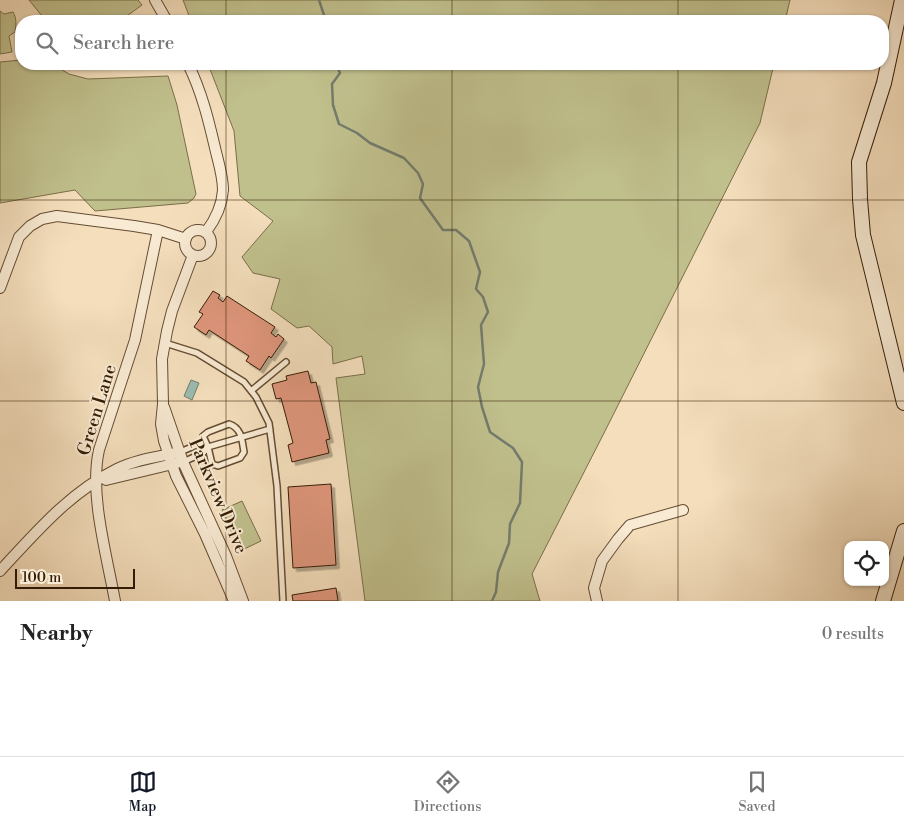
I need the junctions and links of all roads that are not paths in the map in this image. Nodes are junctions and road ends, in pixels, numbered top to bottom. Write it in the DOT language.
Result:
graph roads {
  1 [pos="155,0"];
  2 [pos="902,0"];
  3 [pos="164,15"];
  4 [pos="889,59"];
  5 [pos="191,70"];
  6 [pos="887,70"];
  7 [pos="158,230"];
  8 [pos="206,232"];
  9 [pos="186,239"];
  10 [pos="193,255"];
  11 [pos="0,288"];
  12 [pos="165,343"];
  13 [pos="286,362"];
  14 [pos="251,391"];
  15 [pos="904,403"];
  16 [pos="270,429"];
  17 [pos="241,436"];
  18 [pos="208,447"];
  19 [pos="176,458"];
  20 [pos="95,482"];
  21 [pos="684,510"];
  22 [pos="904,531"];
  23 [pos="0,571"];
  24 [pos="115,601"];
  25 [pos="234,601"];
  26 [pos="244,601"];
  27 [pos="283,601"];
  28 [pos="597,601"];
  29 [pos="883,601"];
  1 -- 3 [label="street"];
  2 -- 4 [label="main road"];
  5 -- 8 [label="street"];
  6 -- 15 [label="main road"];
  7 -- 9 [label="street"];
  7 -- 11 [label="street"];
  7 -- 20 [label="street, Green Lane"];
  8 -- 9 [label="street"];
  8 -- 10 [label="street"];
  9 -- 10 [label="street"];
  10 -- 12 [label="street, Parkview Drive"];
  12 -- 14 [label="lane"];
  12 -- 19 [label="street, Parkview Drive"];
  13 -- 14 [label="lane"];
  14 -- 16 [label="lane"];
  16 -- 17 [label="lane"];
  16 -- 27 [label="lane"];
  17 -- 18 [label="lane"];
  17 -- 18 [label="lane"];
  17 -- 18 [label="lane"];
  18 -- 19 [label="lane"];
  18 -- 19 [label="lane"];
  19 -- 20 [label="street"];
  19 -- 25 [label="street, Parkview Drive"];
  19 -- 26 [label="street, Parkview Drive"];
  20 -- 23 [label="street"];
  20 -- 24 [label="street, Green Lane"];
  21 -- 28 [label="street"];
  22 -- 29 [label="main road"];
}
